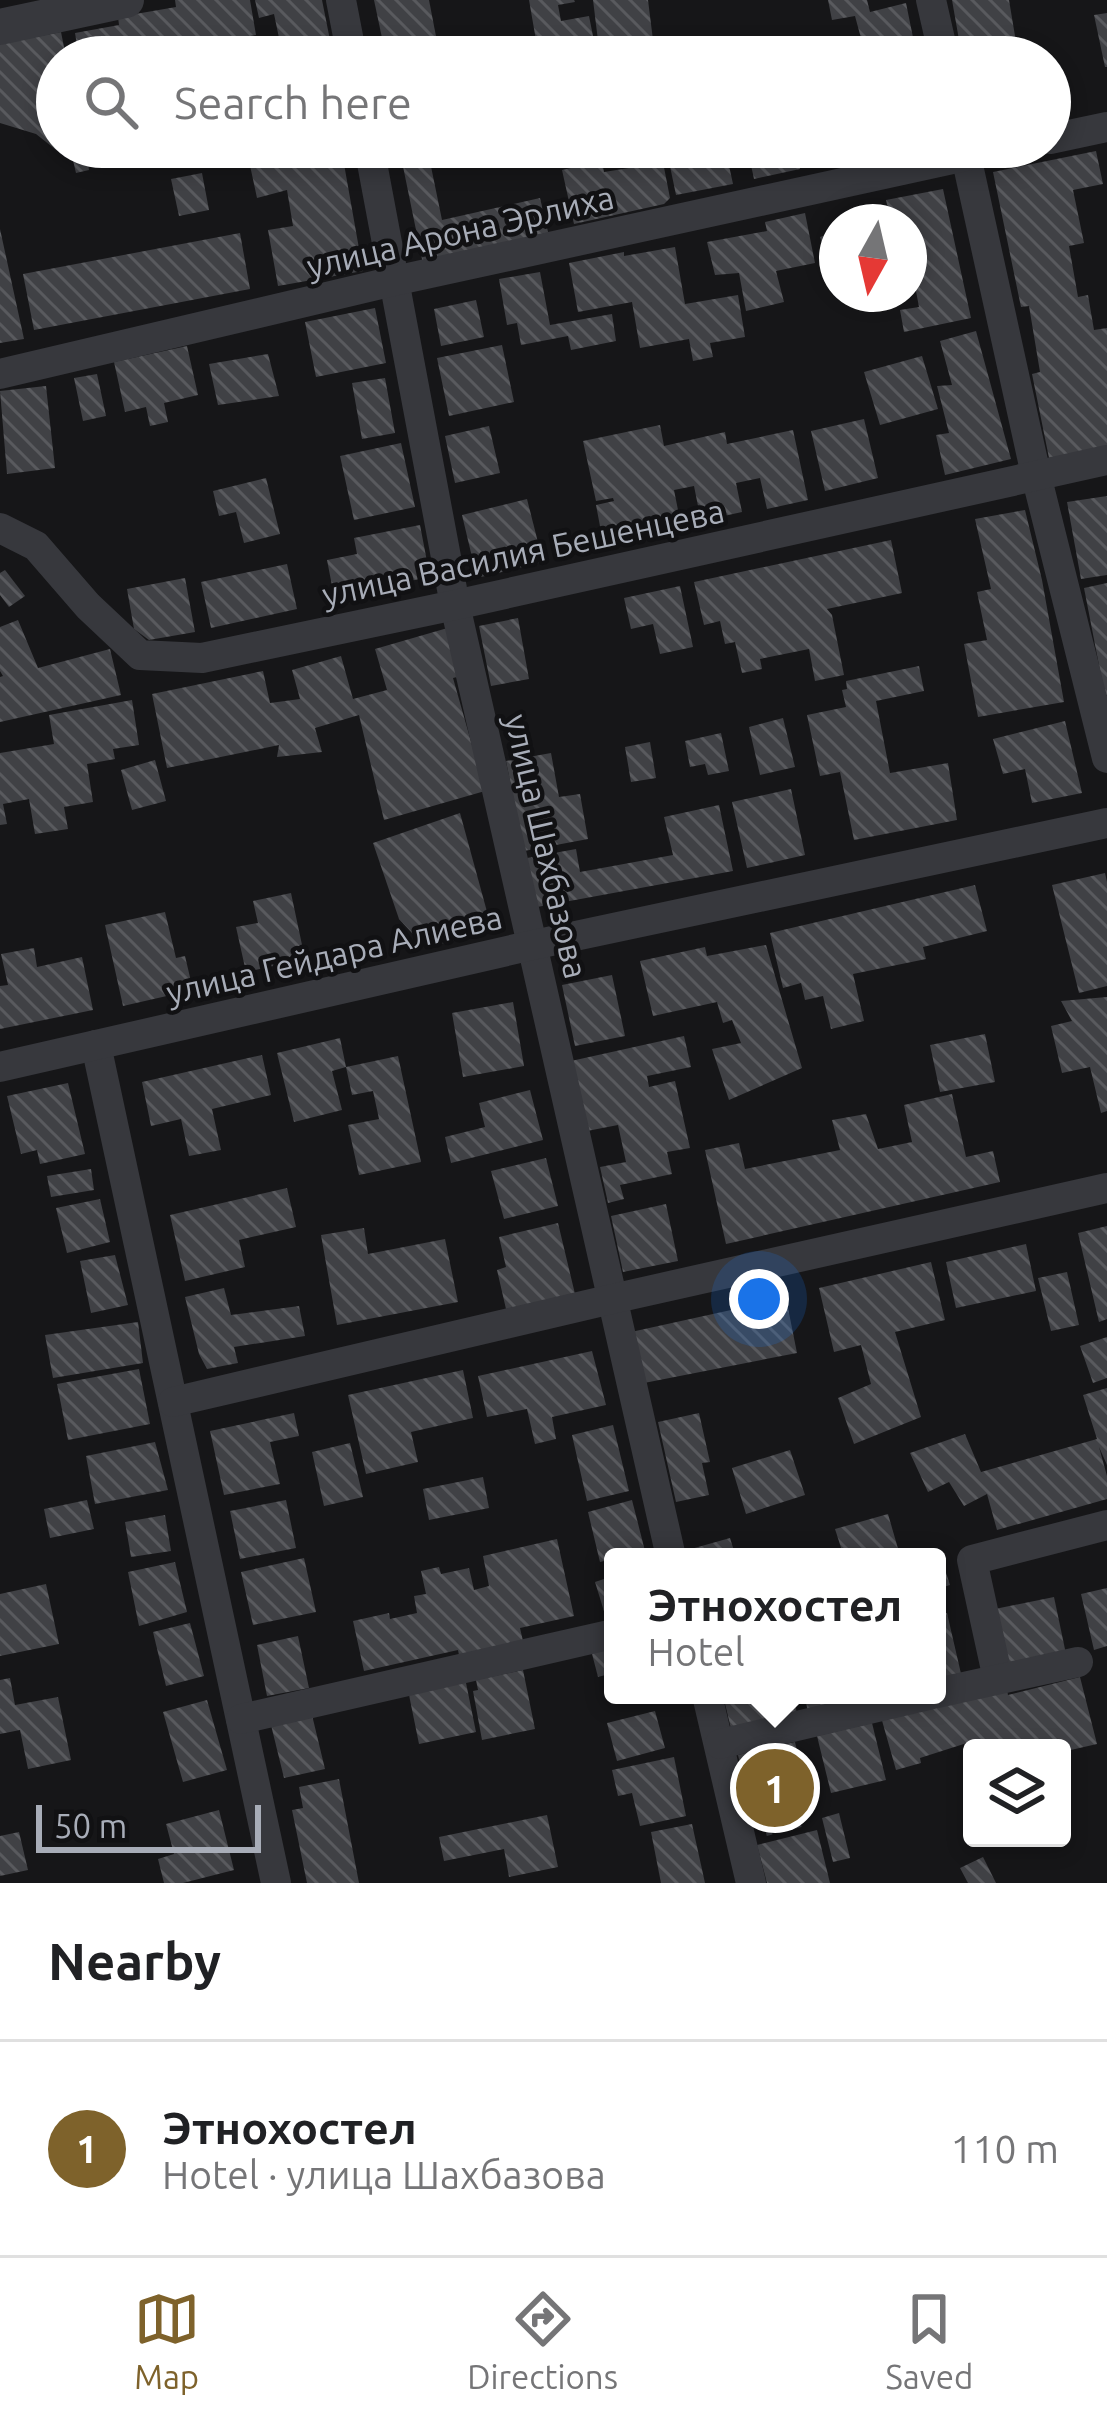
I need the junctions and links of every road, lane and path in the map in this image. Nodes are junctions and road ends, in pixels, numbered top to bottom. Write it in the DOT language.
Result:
graph roads {
  1 [pos="126,0"];
  2 [pos="341,0"];
  3 [pos="932,0"];
  4 [pos="0,27"];
  5 [pos="348,36"];
  6 [pos="940,36"];
  7 [pos="1107,128"];
  8 [pos="1071,135"];
  9 [pos="372,168"];
  10 [pos="890,168"];
  11 [pos="969,168"];
  12 [pos="394,281"];
  13 [pos="0,374"];
  14 [pos="1107,460"];
  15 [pos="1036,475"];
  16 [pos="0,528"];
  17 [pos="455,605"];
  18 [pos="1107,758"];
  19 [pos="1107,823"];
  20 [pos="533,945"];
  21 [pos="96,1045"];
  22 [pos="0,1067"];
  23 [pos="1107,1189"];
  24 [pos="612,1299"];
  25 [pos="173,1402"];
  26 [pos="1107,1525"];
  27 [pos="669,1548"];
  28 [pos="604,1636"];
  29 [pos="1078,1662"];
  30 [pos="998,1678"];
  31 [pos="946,1691"];
  32 [pos="709,1704"];
  33 [pos="890,1704"];
  34 [pos="241,1719"];
  35 [pos="720,1744"];
  36 [pos="809,1822"];
  37 [pos="755,1835"];
  38 [pos="276,1883"];
  39 [pos="751,1883"];
  1 -- 4 [label="street"];
  2 -- 5 [label="street"];
  3 -- 6 [label="street"];
  7 -- 8 [label="street"];
  9 -- 12 [label="street, улица Шахбазова"];
  10 -- 12 [label="street, улица Арона Эрлиха"];
  11 -- 15 [label="street"];
  12 -- 13 [label="street, улица Арона Эрлиха"];
  12 -- 17 [label="street, улица Шахбазова"];
  14 -- 15 [label="street, улица Василия Бешенцева"];
  15 -- 17 [label="street, улица Василия Бешенцева"];
  15 -- 18 [label="street"];
  16 -- 17 [label="street, улица Василия Бешенцева"];
  17 -- 20 [label="street, улица Шахбазова"];
  19 -- 20 [label="street, улица Гейдара Алиева"];
  20 -- 21 [label="street, улица Гейдара Алиева"];
  20 -- 24 [label="street, улица Шахбазова"];
  21 -- 22 [label="street, улица Гейдара Алиева"];
  21 -- 25 [label="street"];
  23 -- 24 [label="street"];
  24 -- 25 [label="street"];
  24 -- 27 [label="street, улица Шахбазова"];
  25 -- 34 [label="street"];
  26 -- 30 [label="street"];
  28 -- 34 [label="street"];
  29 -- 30 [label="street"];
  30 -- 31 [label="street"];
  32 -- 35 [label="street"];
  33 -- 35 [label="street"];
  34 -- 38 [label="street"];
  35 -- 39 [label="street"];
  36 -- 37 [label="path"];
}
